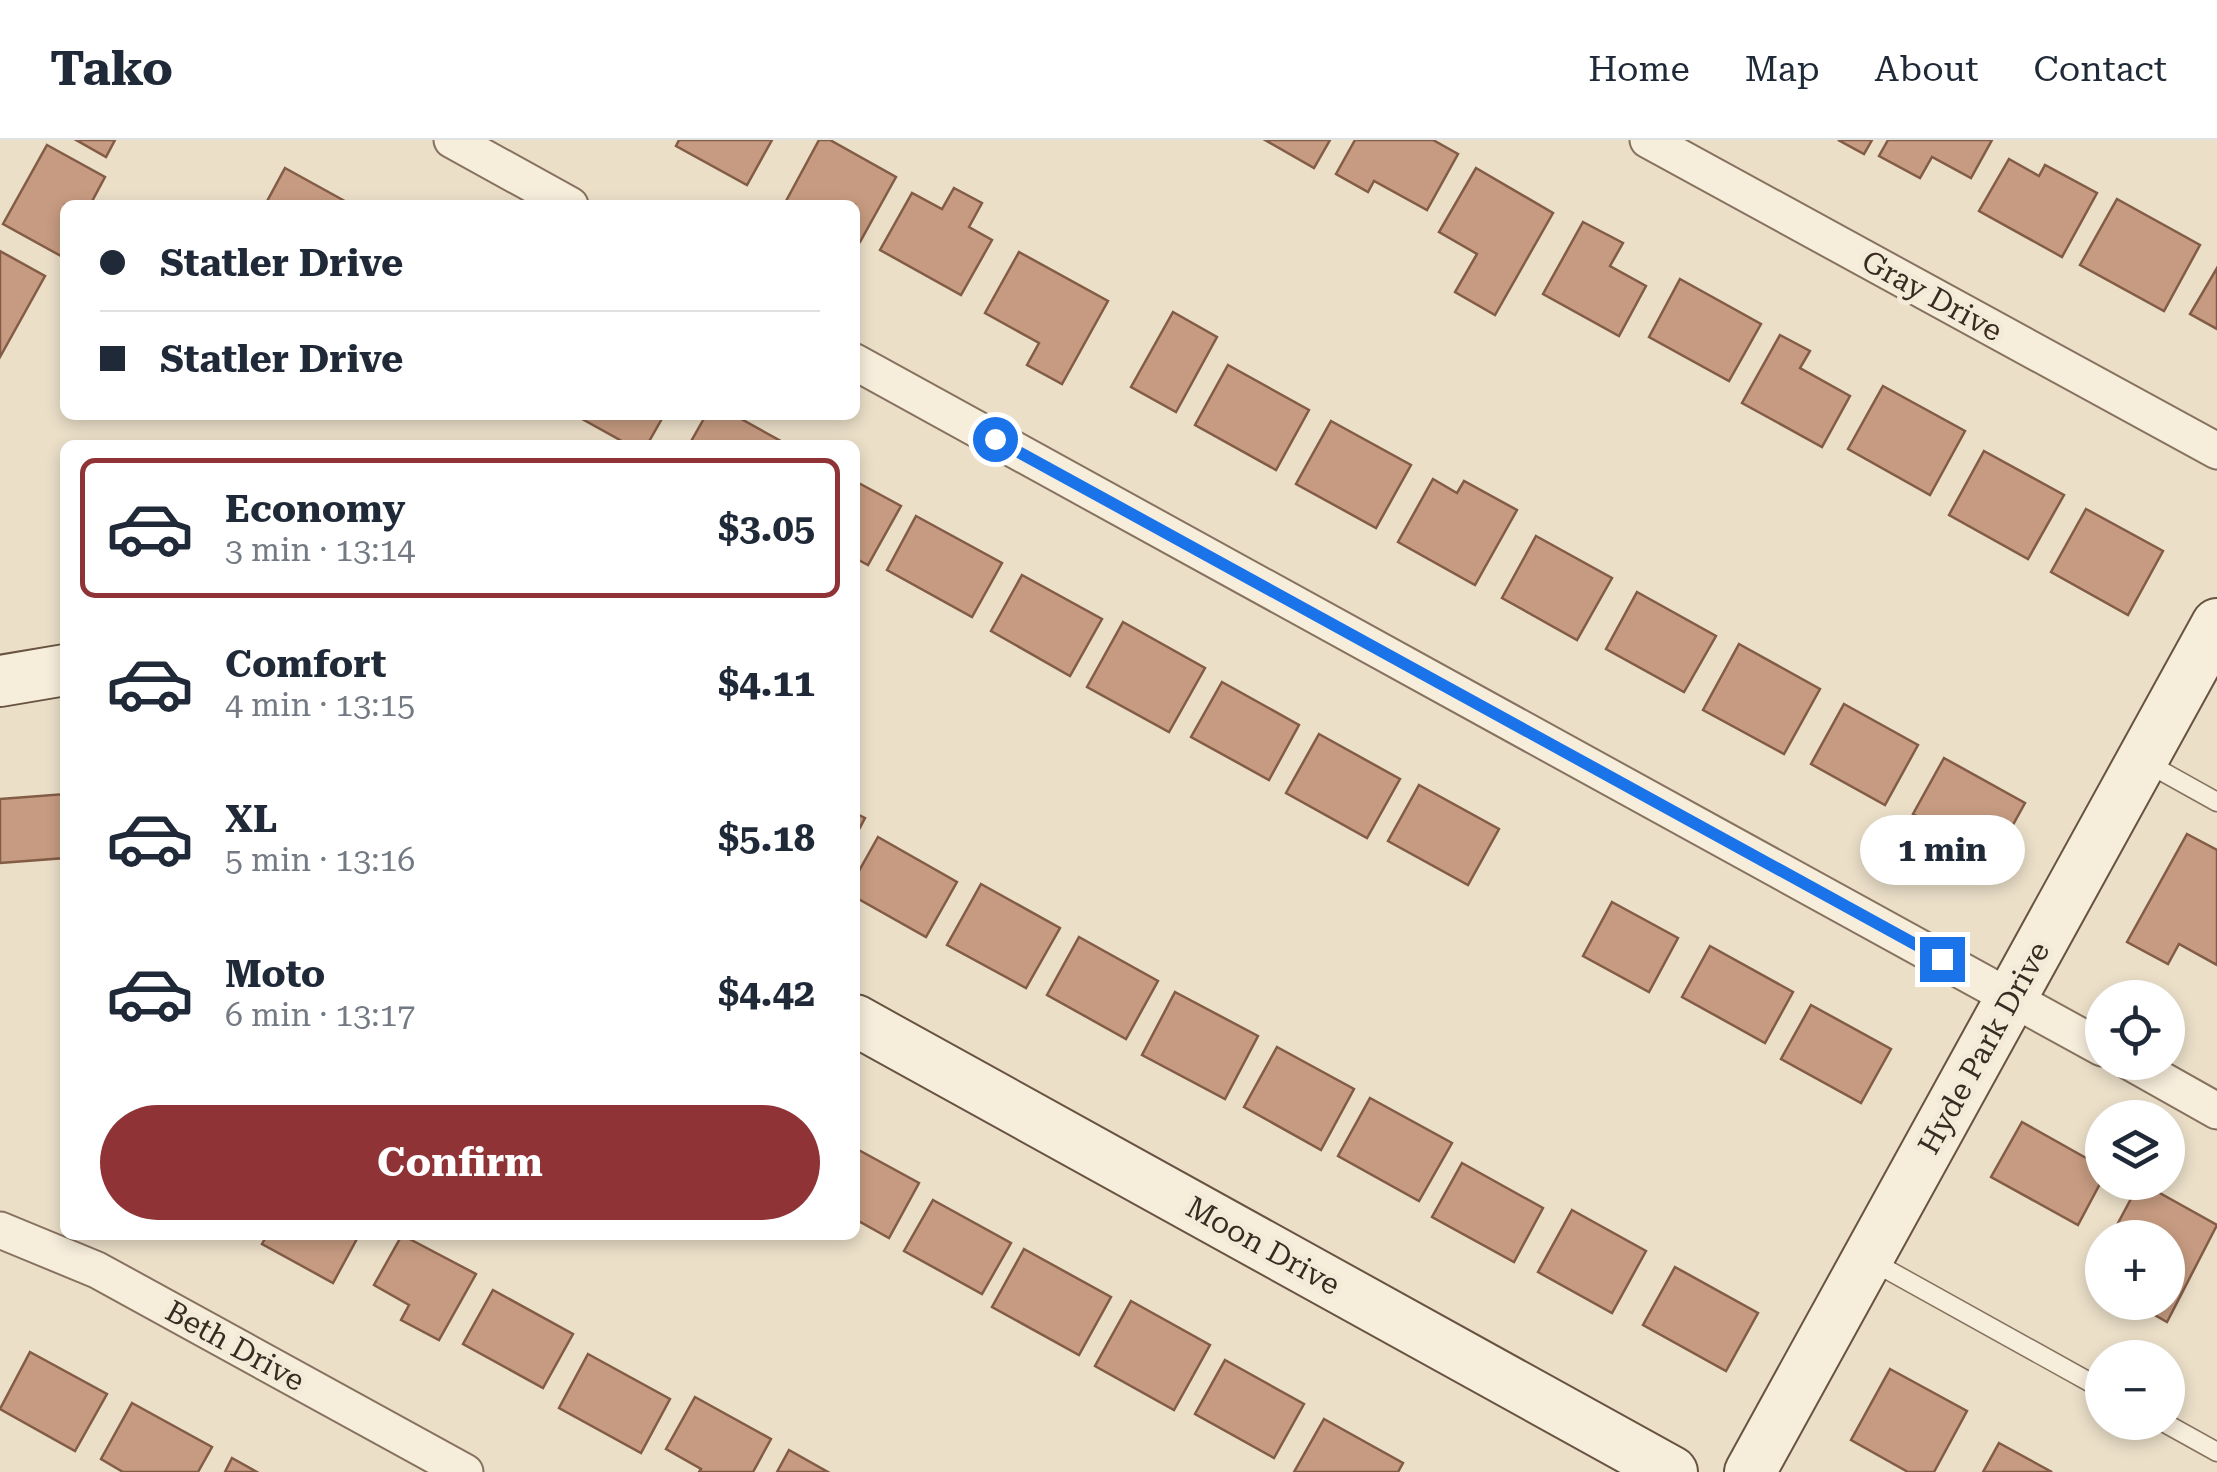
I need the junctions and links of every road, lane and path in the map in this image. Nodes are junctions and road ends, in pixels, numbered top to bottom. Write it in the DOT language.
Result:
graph roads {
  1 [pos="452,140"];
  2 [pos="1648,140"];
  3 [pos="561,200"];
  4 [pos="860,365"];
  5 [pos="2217,451"];
  6 [pos="2217,624"];
  7 [pos="60,671"];
  8 [pos="0,680"];
  9 [pos="2142,760"];
  10 [pos="2217,802"];
  11 [pos="2012,998"];
  12 [pos="860,1023"];
  13 [pos="2085,1039"];
  14 [pos="2163,1080"];
  15 [pos="2217,1110"];
  16 [pos="0,1230"];
  17 [pos="1867,1259"];
  18 [pos="2085,1380"];
  19 [pos="2185,1434"];
  20 [pos="2217,1452"];
  21 [pos="465,1472"];
  22 [pos="1672,1472"];
  23 [pos="1750,1472"];
  1 -- 3 [label="street"];
  2 -- 5 [label="street, Gray Drive"];
  4 -- 11 [label="street"];
  6 -- 9 [label="street, Hyde Park Drive"];
  7 -- 8 [label="street"];
  9 -- 10 [label="lane"];
  9 -- 11 [label="street, Hyde Park Drive"];
  11 -- 13 [label="street"];
  11 -- 17 [label="street, Hyde Park Drive"];
  12 -- 22 [label="street, Moon Drive"];
  14 -- 15 [label="street"];
  16 -- 21 [label="street, Beth Drive"];
  17 -- 18 [label="lane"];
  17 -- 23 [label="street, Hyde Park Drive"];
  19 -- 20 [label="lane"];
}
